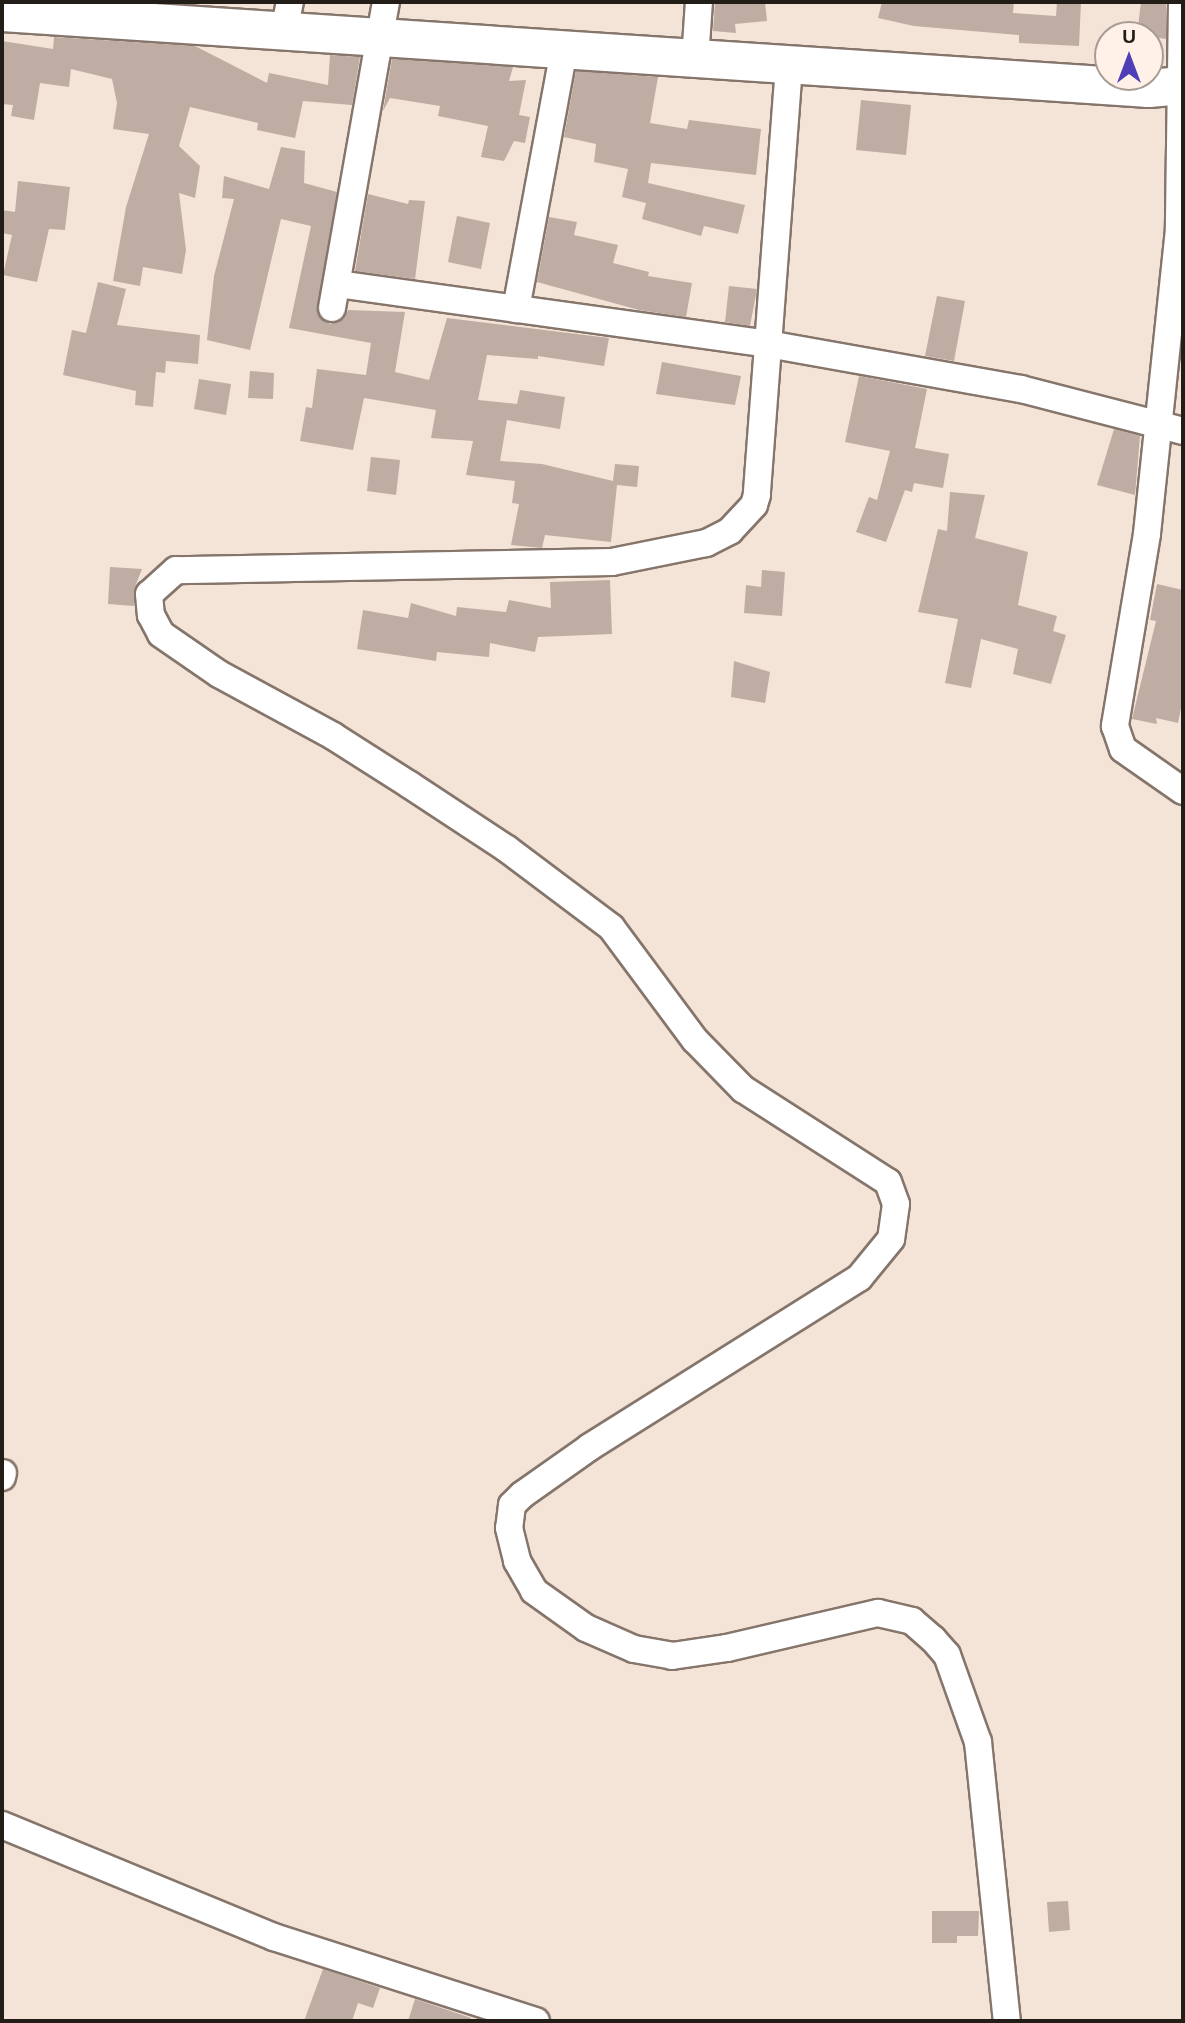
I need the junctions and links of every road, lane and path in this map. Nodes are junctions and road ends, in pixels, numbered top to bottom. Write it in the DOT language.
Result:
graph roads {
  1 [pos="386,2"];
  2 [pos="699,2"];
  3 [pos="1182,2"];
  4 [pos="2,12"];
  5 [pos="287,17"];
  6 [pos="380,38"];
  7 [pos="564,51"];
  8 [pos="695,60"];
  9 [pos="789,66"];
  10 [pos="1181,86"];
  11 [pos="1181,229"];
  12 [pos="516,309"];
  13 [pos="768,344"];
  14 [pos="1172,428"];
  15 [pos="1183,792"];
  16 [pos="2,1825"];
  17 [pos="536,2021"];
  18 [pos="1007,2021"];
  1 -- 6 [label="street"];
  2 -- 8 [label="street"];
  3 -- 10 [label="street"];
  4 -- 5 [label="main road"];
  5 -- 6 [label="main road"];
  6 -- 7 [label="main road"];
  6 -- 12 [label="street"];
  7 -- 8 [label="main road"];
  7 -- 12 [label="street"];
  8 -- 9 [label="main road"];
  9 -- 10 [label="main road"];
  9 -- 13 [label="street"];
  10 -- 11 [label="street"];
  11 -- 14 [label="street"];
  12 -- 13 [label="street"];
  13 -- 14 [label="street"];
  13 -- 18 [label="street"];
  14 -- 15 [label="street"];
  16 -- 17 [label="street"];
}
